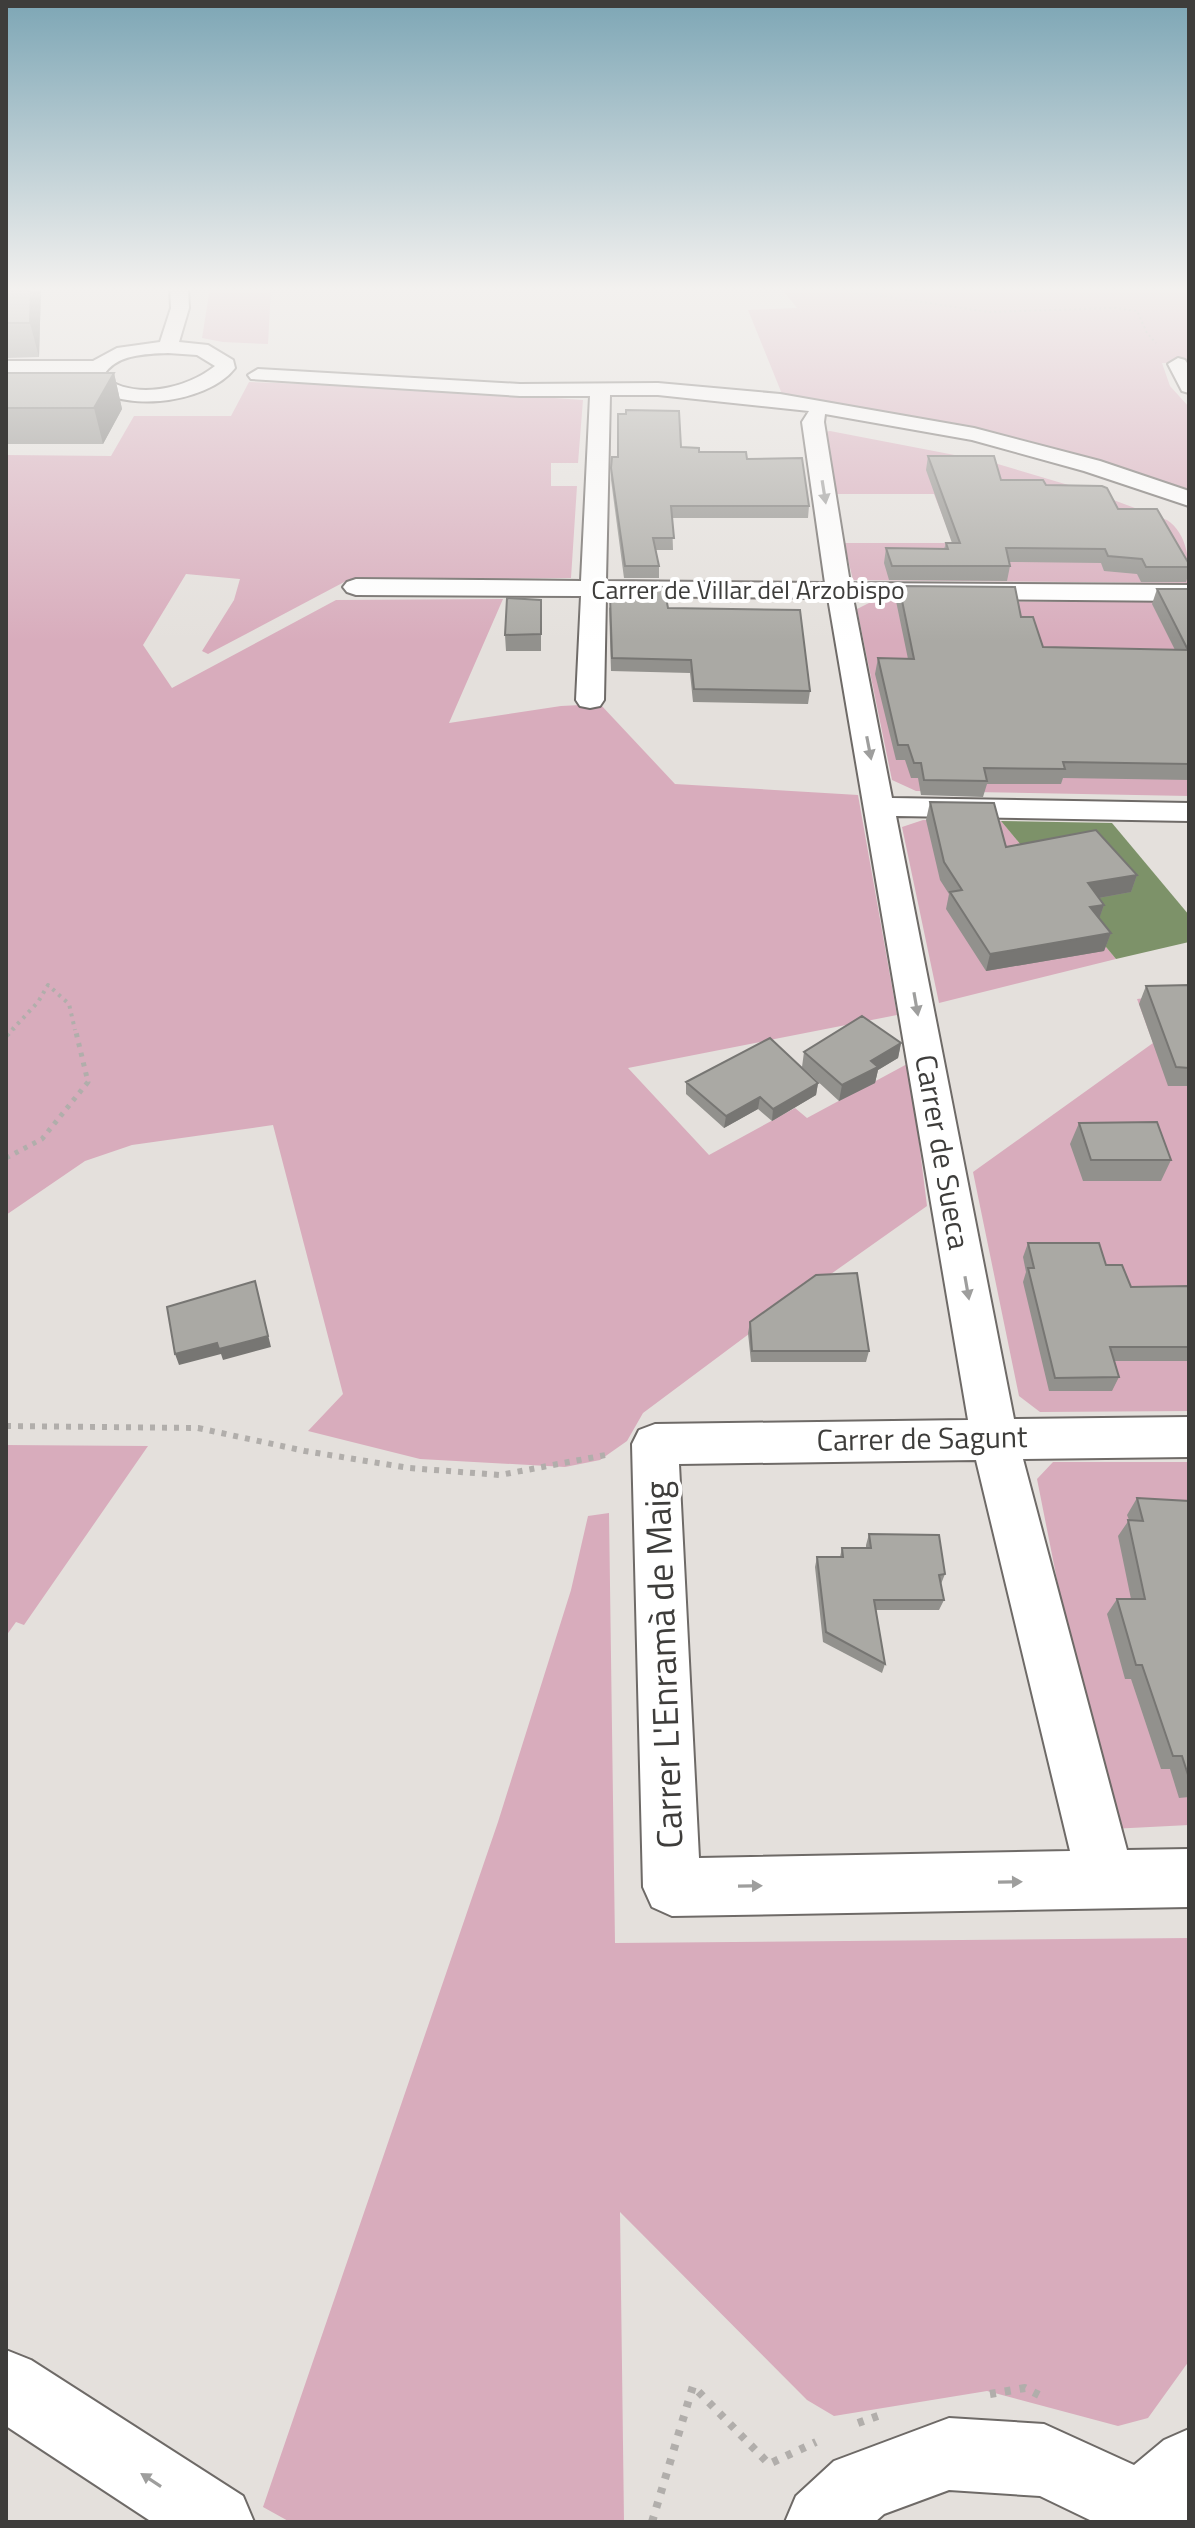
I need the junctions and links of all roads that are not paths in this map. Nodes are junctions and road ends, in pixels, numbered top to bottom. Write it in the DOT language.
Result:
graph roads {
  1 [pos="600,406"];
  2 [pos="745,406"];
  3 [pos="814,406"];
  4 [pos="816,416"];
  5 [pos="1187,510"];
  6 [pos="356,587"];
  7 [pos="594,588"];
  8 [pos="839,590"];
  9 [pos="1189,593"];
  10 [pos="590,700"];
  11 [pos="880,807"];
  12 [pos="1189,812"];
  13 [pos="1189,1437"];
  14 [pos="994,1438"];
  15 [pos="655,1444"];
  16 [pos="1189,1878"];
  17 [pos="1106,1881"];
  18 [pos="6,2385"];
  19 [pos="1164,2498"];
  20 [pos="217,2522"];
  21 [pos="822,2522"];
  1 -- 7 [label="street"];
  2 -- 4 [label="street"];
  3 -- 5 [label="street"];
  4 -- 5 [label="street"];
  4 -- 8 [label="street, Carrer de Sueca, one-way"];
  6 -- 7 [label="street, Carrer de Villar del Arzobispo"];
  7 -- 8 [label="street, Carrer de Villar del Arzobispo"];
  7 -- 10 [label="street"];
  8 -- 9 [label="street, Carrer de Villar del Arzobispo"];
  8 -- 11 [label="street, Carrer de Sueca, one-way"];
  11 -- 12 [label="street"];
  11 -- 14 [label="street, Carrer de Sueca, one-way"];
  13 -- 14 [label="street, Carrer de Sagunt"];
  14 -- 15 [label="street, Carrer de Sagunt"];
  14 -- 17 [label="street, Carrer de Sueca"];
  15 -- 17 [label="street, Carrer L'Enramà de Maig, one-way"];
  16 -- 17 [label="street"];
  20 -- 18 [label="street, one-way"];
  19 -- 21 [label="street"];
}
